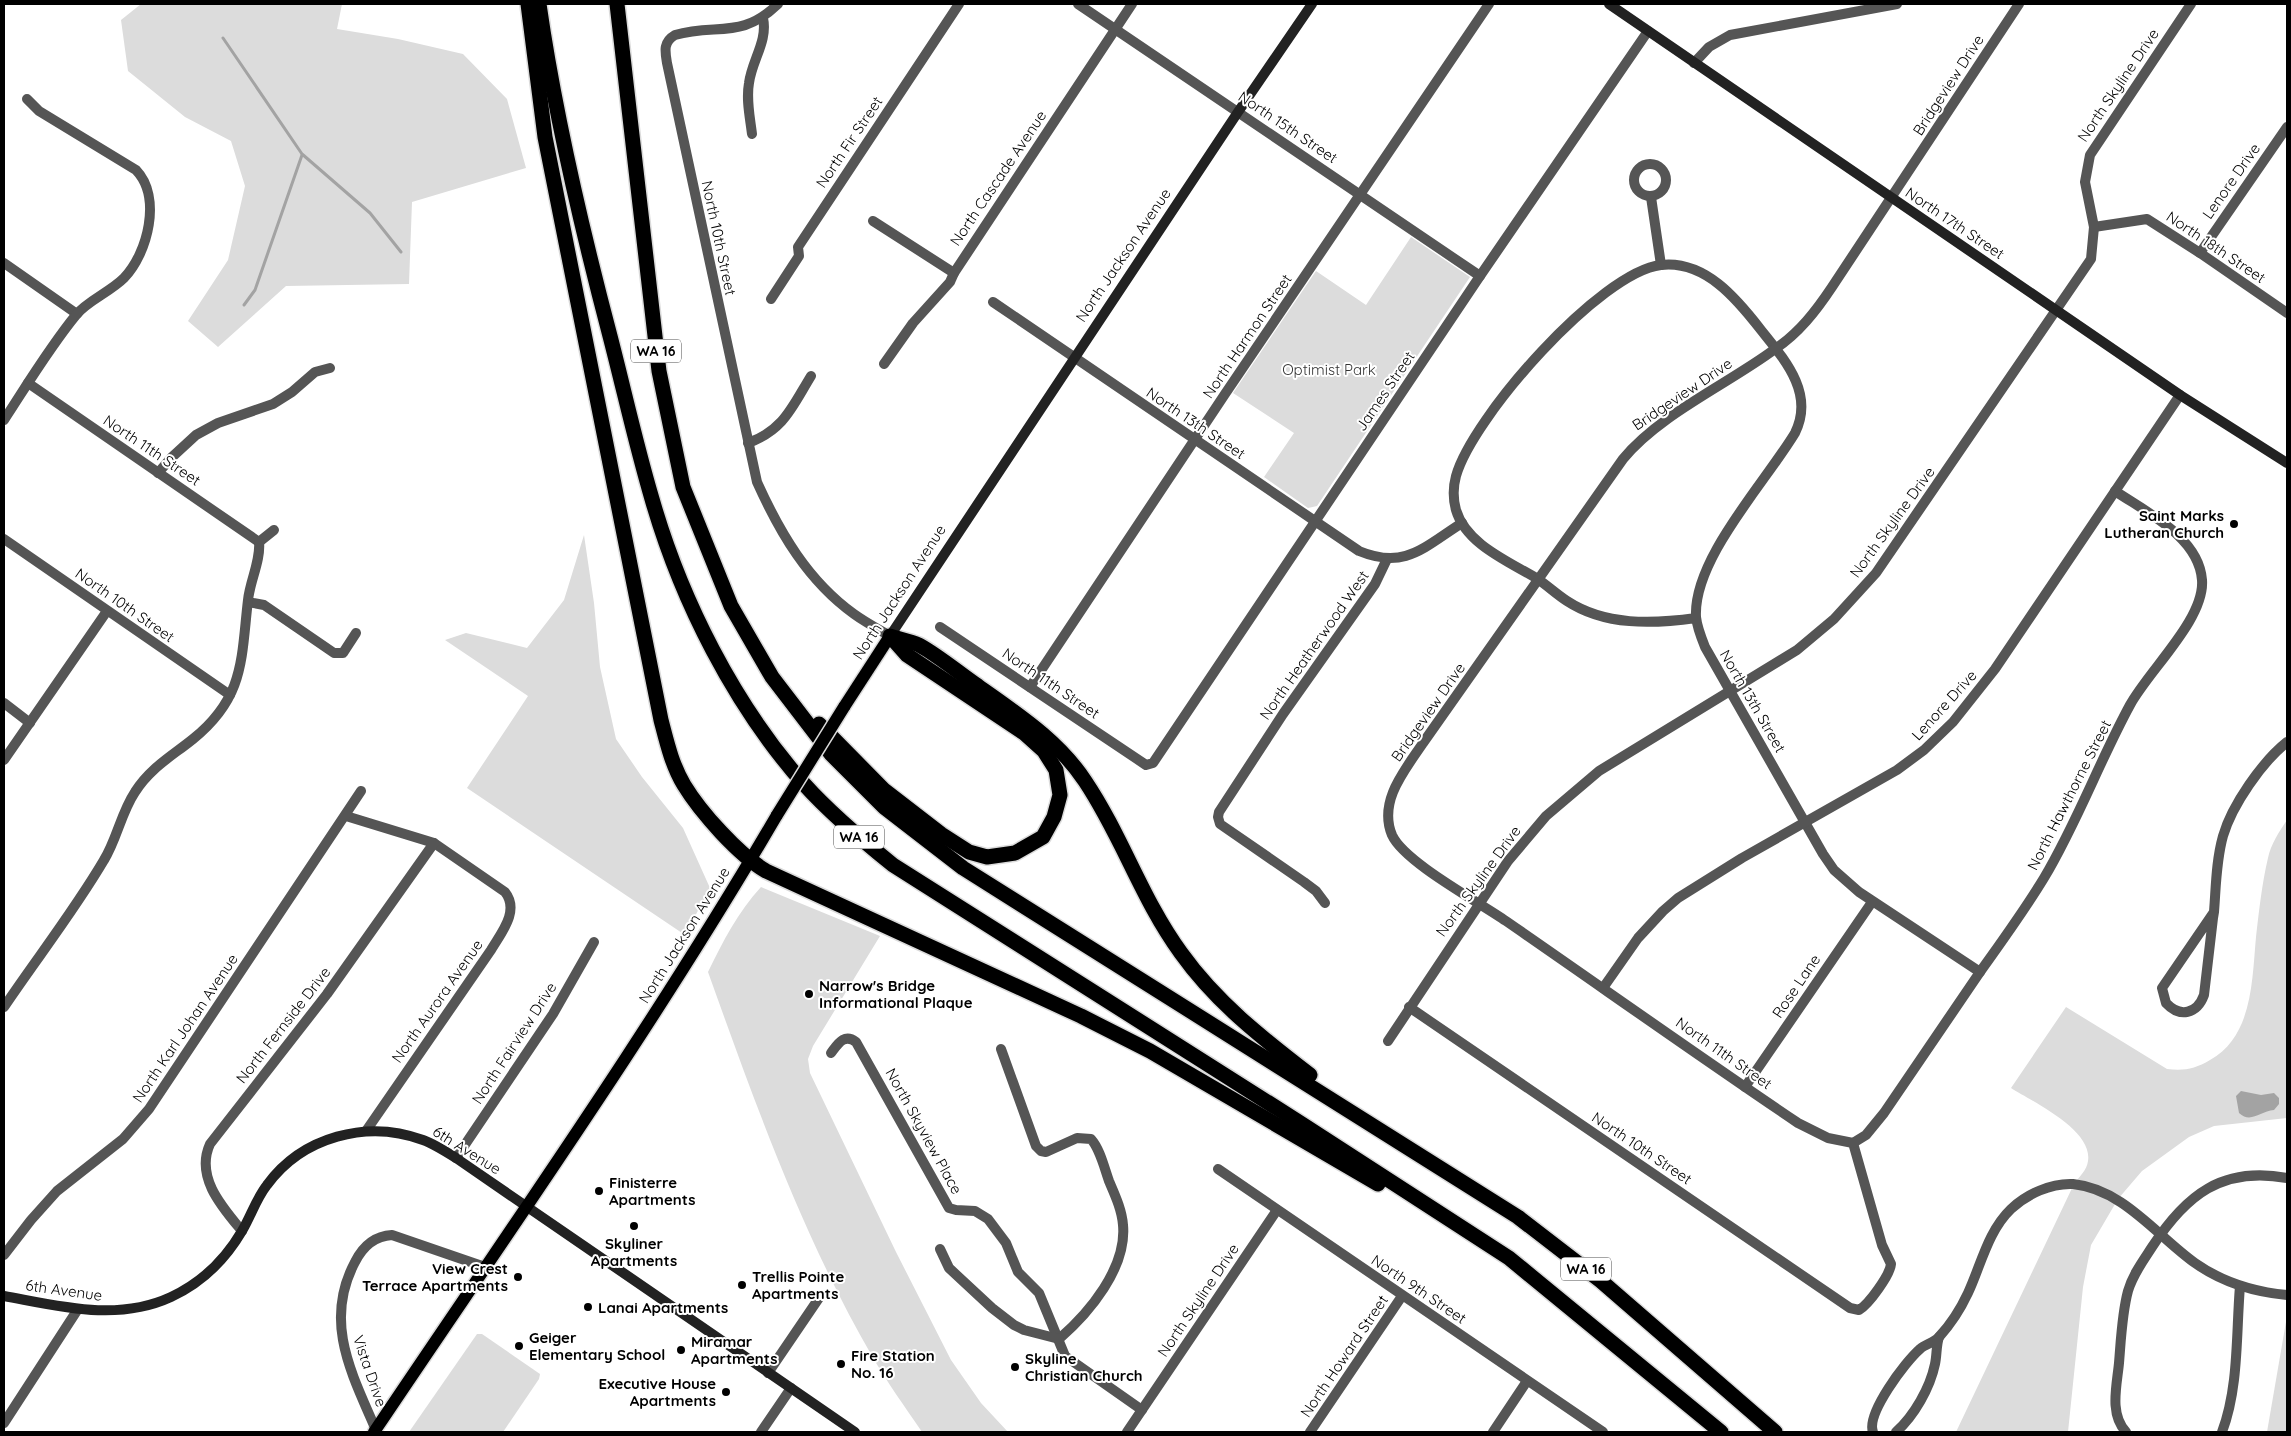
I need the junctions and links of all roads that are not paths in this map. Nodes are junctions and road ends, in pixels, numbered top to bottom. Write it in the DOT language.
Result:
graph roads {
  1 [pos="528,4"];
  2 [pos="539,4"];
  3 [pos="617,4"];
  4 [pos="778,4"];
  5 [pos="959,4"];
  6 [pos="1078,4"];
  7 [pos="1132,4"];
  8 [pos="1312,4"];
  9 [pos="1489,4"];
  10 [pos="1609,4"];
  11 [pos="1897,4"];
  12 [pos="2019,4"];
  13 [pos="2191,4"];
  14 [pos="763,18"];
  15 [pos="1115,29"];
  16 [pos="1648,31"];
  17 [pos="1694,63"];
  18 [pos="27,100"];
  19 [pos="1238,112"];
  20 [pos="2287,127"];
  21 [pos="752,134"];
  22 [pos="1361,194"];
  23 [pos="1651,197"];
  24 [pos="1892,198"];
  25 [pos="873,221"];
  26 [pos="2094,227"];
  27 [pos="2200,252"];
  28 [pos="4,263"];
  29 [pos="1661,265"];
  30 [pos="954,272"];
  31 [pos="1480,276"];
  32 [pos="771,299"];
  33 [pos="993,302"];
  34 [pos="2058,310"];
  35 [pos="2287,313"];
  36 [pos="77,314"];
  37 [pos="1776,349"];
  38 [pos="1074,357"];
  39 [pos="884,364"];
  40 [pos="330,368"];
  41 [pos="811,376"];
  42 [pos="28,383"];
  43 [pos="2180,395"];
  44 [pos="4,420"];
  45 [pos="1195,440"];
  46 [pos="748,444"];
  47 [pos="2287,463"];
  48 [pos="158,473"];
  49 [pos="2115,491"];
  50 [pos="1315,522"];
  51 [pos="1462,523"];
  52 [pos="274,530"];
  53 [pos="4,539"];
  54 [pos="259,542"];
  55 [pos="1387,559"];
  56 [pos="1539,580"];
  57 [pos="248,602"];
  58 [pos="107,610"];
  59 [pos="1696,618"];
  60 [pos="940,627"];
  61 [pos="356,632"];
  62 [pos="890,636"];
  63 [pos="772,676"];
  64 [pos="1030,687"];
  65 [pos="1730,692"];
  66 [pos="230,695"];
  67 [pos="4,703"];
  68 [pos="30,723"];
  69 [pos="2287,742"];
  70 [pos="4,760"];
  71 [pos="1146,764"];
  72 [pos="361,792"];
  73 [pos="346,816"];
  74 [pos="1806,823"];
  75 [pos="434,843"];
  76 [pos="750,861"];
  77 [pos="1479,902"];
  78 [pos="1872,902"];
  79 [pos="1325,903"];
  80 [pos="2214,912"];
  81 [pos="594,942"];
  82 [pos="1980,972"];
  83 [pos="1603,988"];
  84 [pos="4,1007"];
  85 [pos="1409,1007"];
  86 [pos="1388,1041"];
  87 [pos="1001,1049"];
  88 [pos="831,1053"];
  89 [pos="1745,1087"];
  90 [pos="1380,1129"];
  91 [pos="366,1131"];
  92 [pos="1853,1142"];
  93 [pos="456,1158"];
  94 [pos="1218,1169"];
  95 [pos="2287,1178"];
  96 [pos="526,1206"];
  97 [pos="1277,1210"];
  98 [pos="242,1231"];
  99 [pos="2160,1234"];
  100 [pos="940,1249"];
  101 [pos="4,1255"];
  102 [pos="484,1267"];
  103 [pos="2240,1286"];
  104 [pos="2287,1295"];
  105 [pos="4,1296"];
  106 [pos="1402,1296"];
  107 [pos="819,1298"];
  108 [pos="78,1309"];
  109 [pos="1939,1337"];
  110 [pos="1059,1339"];
  111 [pos="1613,1344"];
  112 [pos="768,1373"];
  113 [pos="1527,1381"];
  114 [pos="791,1388"];
  115 [pos="1142,1410"];
  116 [pos="4,1423"];
  117 [pos="375,1431"];
  118 [pos="761,1432"];
  119 [pos="855,1432"];
  120 [pos="1127,1432"];
  121 [pos="1310,1432"];
  122 [pos="1493,1432"];
  123 [pos="1603,1432"];
  124 [pos="1721,1432"];
  125 [pos="1775,1432"];
  126 [pos="1873,1432"];
  127 [pos="1896,1432"];
  128 [pos="2126,1432"];
  129 [pos="2222,1432"];
  1 -- 76 [label="highway"];
  2 -- 111 [label="highway, WA 16"];
  3 -- 63 [label="highway, WA 16"];
  4 -- 14 [label="street"];
  5 -- 32 [label="street, North Fir Street"];
  6 -- 15 [label="street, North 15th Street"];
  7 -- 15 [label="street, North Cascade Avenue"];
  8 -- 19 [label="street, North Jackson Avenue"];
  9 -- 22 [label="street, North Harmon Street"];
  10 -- 16 [label="street, North 17th Street"];
  11 -- 17 [label="street"];
  12 -- 24 [label="street, Bridgeview Drive"];
  13 -- 26 [label="street, North Skyline Drive"];
  14 -- 21 [label="street"];
  14 -- 46 [label="street, North 10th Street"];
  15 -- 19 [label="street, North 15th Street"];
  15 -- 30 [label="street, North Cascade Avenue"];
  16 -- 17 [label="street, North 17th Street"];
  16 -- 31 [label="street, James Street"];
  17 -- 24 [label="street, North 17th Street"];
  18 -- 36 [label="street"];
  19 -- 22 [label="street, North 15th Street"];
  19 -- 38 [label="street, North Jackson Avenue"];
  20 -- 27 [label="street, Lenore Drive"];
  22 -- 31 [label="street, North 15th Street"];
  22 -- 45 [label="street, North Harmon Street"];
  23 -- 29 [label="street"];
  24 -- 34 [label="street, North 17th Street"];
  24 -- 37 [label="street, Bridgeview Drive"];
  25 -- 30 [label="street"];
  26 -- 27 [label="street, North 18th Street"];
  26 -- 34 [label="street, North Skyline Drive"];
  27 -- 35 [label="street, North 18th Street"];
  28 -- 36 [label="street"];
  29 -- 37 [label="street"];
  29 -- 51 [label="street"];
  30 -- 39 [label="street, North Cascade Avenue"];
  31 -- 50 [label="street, James Street"];
  33 -- 38 [label="street, North 13th Street"];
  34 -- 43 [label="street, North 17th Street"];
  34 -- 65 [label="street, North Skyline Drive"];
  36 -- 42 [label="street"];
  37 -- 56 [label="street, Bridgeview Drive"];
  37 -- 59 [label="street"];
  38 -- 45 [label="street, North 13th Street"];
  38 -- 62 [label="street, North Jackson Avenue"];
  40 -- 48 [label="street"];
  41 -- 46 [label="street"];
  42 -- 44 [label="street"];
  42 -- 48 [label="street, North 11th Street"];
  43 -- 47 [label="street, North 17th Street"];
  43 -- 49 [label="street, Lenore Drive"];
  45 -- 50 [label="street, North 13th Street"];
  45 -- 64 [label="street, North Harmon Street"];
  46 -- 62 [label="street, North 10th Street"];
  48 -- 54 [label="street, North 11th Street"];
  49 -- 74 [label="street, Lenore Drive"];
  49 -- 82 [label="street, North Hawthorne Street"];
  50 -- 55 [label="street, North 13th Street"];
  50 -- 71 [label="street, James Street"];
  51 -- 55 [label="street"];
  51 -- 56 [label="street"];
  52 -- 54 [label="street"];
  53 -- 58 [label="street, North 10th Street"];
  54 -- 57 [label="street"];
  55 -- 79 [label="street, North Heatherwood West"];
  56 -- 59 [label="street"];
  56 -- 77 [label="street, Bridgeview Drive"];
  57 -- 61 [label="street"];
  57 -- 66 [label="street"];
  58 -- 66 [label="street, North 10th Street"];
  58 -- 68 [label="street"];
  59 -- 65 [label="street, North 13th Street"];
  60 -- 64 [label="street, North 11th Street"];
  62 -- 63 [label="highway"];
  62 -- 76 [label="main road, North Jackson Avenue, bridge"];
  62 -- 90 [label="highway"];
  63 -- 90 [label="highway, WA 16"];
  64 -- 71 [label="street, North 11th Street"];
  65 -- 74 [label="street, North 13th Street"];
  65 -- 77 [label="street, North Skyline Drive"];
  66 -- 84 [label="street"];
  67 -- 68 [label="street"];
  68 -- 70 [label="street"];
  69 -- 80 [label="street"];
  72 -- 73 [label="street, North Karl Johan Avenue"];
  73 -- 75 [label="street"];
  73 -- 101 [label="street, North Karl Johan Avenue"];
  74 -- 78 [label="street, North 13th Street"];
  74 -- 83 [label="street, Lenore Drive"];
  75 -- 91 [label="street, North Aurora Avenue"];
  75 -- 98 [label="street, North Fernside Drive"];
  76 -- 96 [label="main road, North Jackson Avenue"];
  76 -- 111 [label="highway"];
  77 -- 83 [label="street, North 11th Street"];
  77 -- 85 [label="street, North Skyline Drive"];
  78 -- 82 [label="street, North 13th Street"];
  78 -- 89 [label="street, Rose Lane"];
  80 -- 80 [label="street"];
  81 -- 93 [label="street, North Fairview Drive"];
  82 -- 92 [label="street, North Hawthorne Street"];
  83 -- 89 [label="street, North 11th Street"];
  85 -- 86 [label="street, North Skyline Drive"];
  85 -- 92 [label="street, North 10th Street"];
  87 -- 110 [label="street"];
  88 -- 110 [label="street, North Skyview Place"];
  89 -- 92 [label="street, North 11th Street"];
  90 -- 125 [label="highway, WA 16"];
  91 -- 93 [label="street, 6th Avenue"];
  91 -- 98 [label="street, 6th Avenue"];
  93 -- 96 [label="street, 6th Avenue"];
  94 -- 97 [label="street, North 9th Street"];
  95 -- 99 [label="street"];
  96 -- 102 [label="main road, North Jackson Avenue"];
  96 -- 112 [label="street, 6th Avenue"];
  97 -- 106 [label="street, North 9th Street"];
  97 -- 115 [label="street, North Skyline Drive"];
  98 -- 108 [label="street, 6th Avenue"];
  99 -- 103 [label="street"];
  99 -- 109 [label="street"];
  99 -- 128 [label="street"];
  100 -- 110 [label="street"];
  102 -- 117 [label="main road, North Jackson Avenue"];
  102 -- 117 [label="street, Vista Drive"];
  103 -- 104 [label="street"];
  103 -- 129 [label="street"];
  105 -- 108 [label="street, 6th Avenue"];
  106 -- 113 [label="street, North 9th Street"];
  106 -- 121 [label="street, North Howard Street"];
  107 -- 112 [label="street"];
  108 -- 116 [label="street"];
  109 -- 126 [label="street"];
  109 -- 127 [label="street"];
  110 -- 115 [label="street, North Skyview Place"];
  111 -- 124 [label="highway, WA 16"];
  112 -- 114 [label="street, 6th Avenue"];
  113 -- 122 [label="street"];
  113 -- 123 [label="street, North 9th Street"];
  114 -- 118 [label="street"];
  114 -- 119 [label="street, 6th Avenue"];
  115 -- 120 [label="street, North Skyline Drive"];
}
